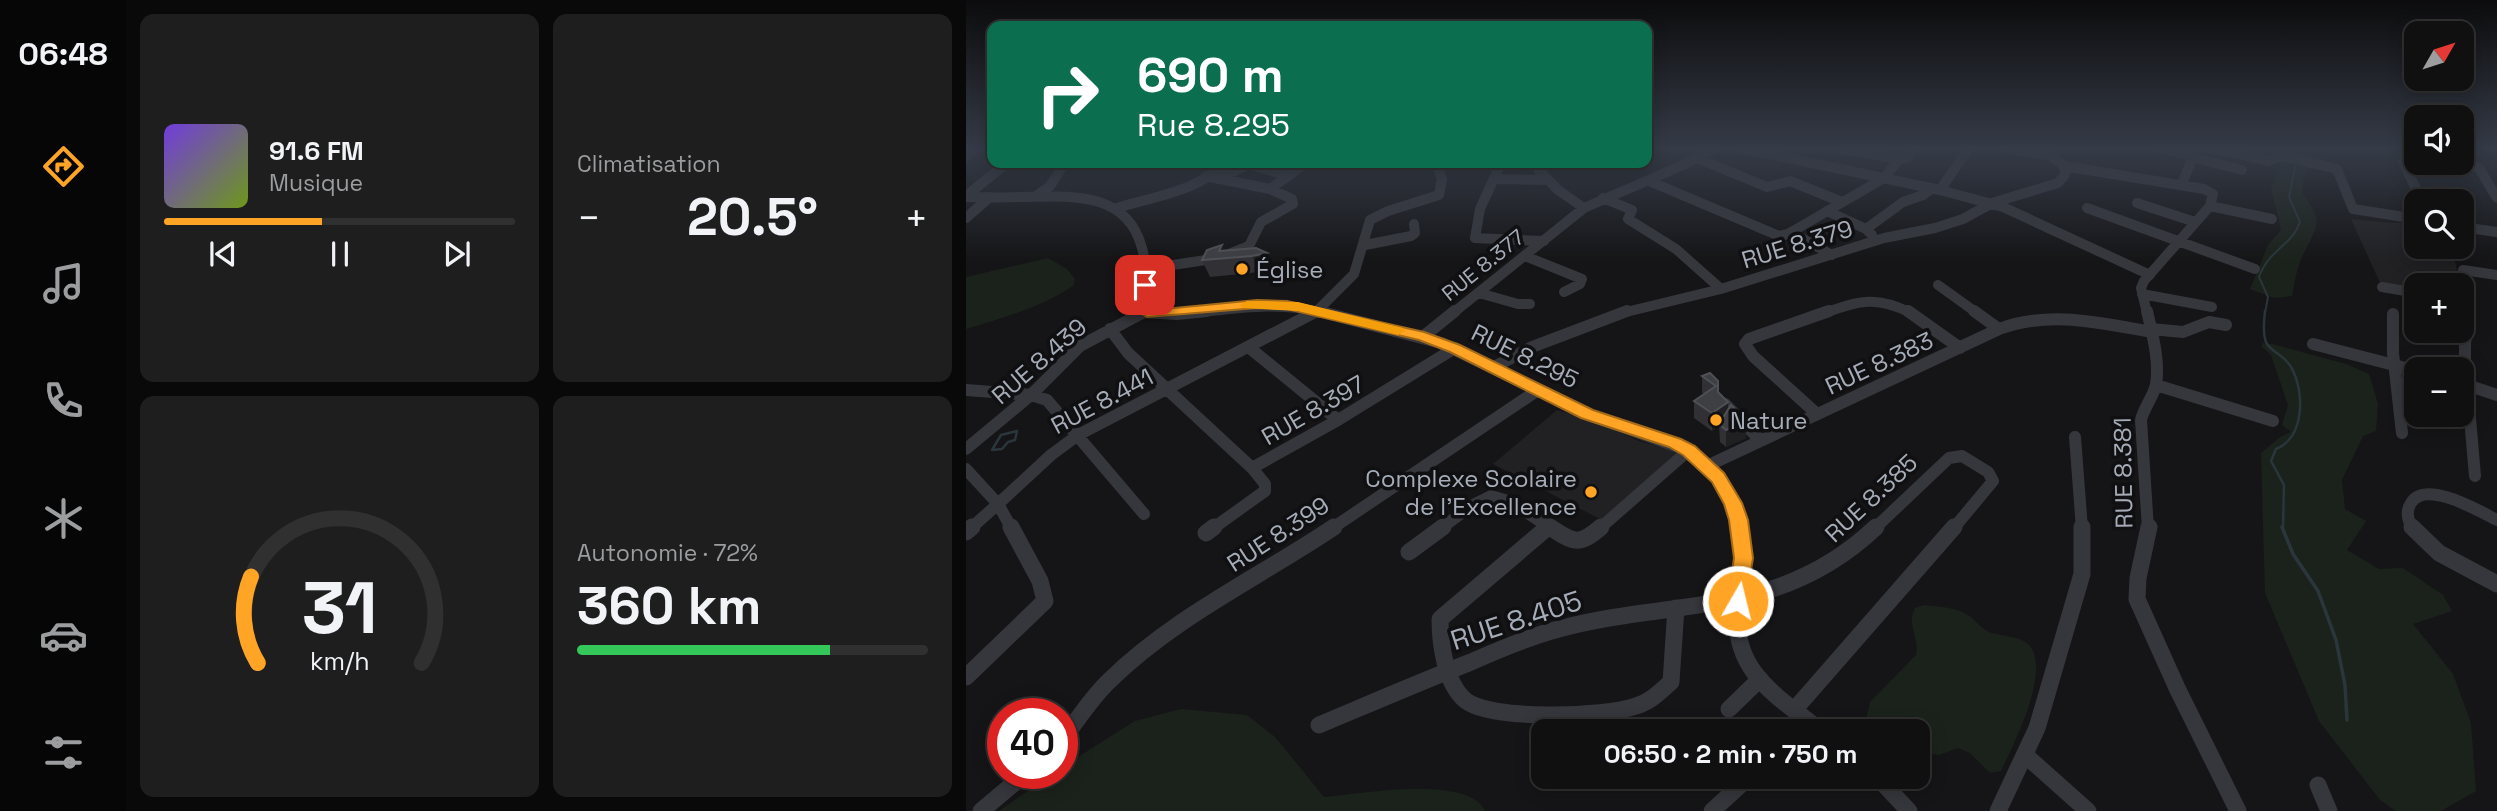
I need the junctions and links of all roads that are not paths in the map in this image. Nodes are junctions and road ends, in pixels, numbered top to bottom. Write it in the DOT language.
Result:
graph roads {
  1 [pos="1050,186"];
  2 [pos="1178,186"];
  3 [pos="1250,186"];
  4 [pos="1275,186"];
  5 [pos="1442,186"];
  6 [pos="1491,186"];
  7 [pos="1556,186"];
  8 [pos="1635,186"];
  9 [pos="1659,186"];
  10 [pos="1802,186"];
  11 [pos="1870,186"];
  12 [pos="1921,186"];
  13 [pos="1939,186"];
  14 [pos="2049,186"];
  15 [pos="2189,186"];
  16 [pos="2343,186"];
  17 [pos="1936,189"];
  18 [pos="1270,190"];
  19 [pos="966,196"];
  20 [pos="990,197"];
  21 [pos="1034,197"];
  22 [pos="1604,198"];
  23 [pos="1842,202"];
  24 [pos="1992,203"];
  25 [pos="2137,203"];
  26 [pos="2210,206"];
  27 [pos="1116,208"];
  28 [pos="1584,208"];
  29 [pos="2087,208"];
  30 [pos="1827,211"];
  31 [pos="2404,217"];
  32 [pos="966,218"];
  33 [pos="2272,219"];
  34 [pos="2192,221"];
  35 [pos="1415,223"];
  36 [pos="2474,228"];
  37 [pos="1866,229"];
  38 [pos="2497,232"];
  39 [pos="1791,233"];
  40 [pos="1544,241"];
  41 [pos="1876,241"];
  42 [pos="2176,242"];
  43 [pos="1365,245"];
  44 [pos="1832,255"];
  45 [pos="1525,256"];
  46 [pos="2255,269"];
  47 [pos="1146,270"];
  48 [pos="2463,273"];
  49 [pos="2150,275"];
  50 [pos="2497,275"];
  51 [pos="1938,285"];
  52 [pos="2382,287"];
  53 [pos="1721,289"];
  54 [pos="2404,291"];
  55 [pos="1564,292"];
  56 [pos="1479,293"];
  57 [pos="2142,294"];
  58 [pos="1530,304"];
  59 [pos="2212,307"];
  60 [pos="1317,311"];
  61 [pos="1144,312"];
  62 [pos="2393,314"];
  63 [pos="2226,325"];
  64 [pos="1110,329"];
  65 [pos="1999,329"];
  66 [pos="2152,330"];
  67 [pos="1424,337"];
  68 [pos="2313,344"];
  69 [pos="1455,348"];
  70 [pos="1960,348"];
  71 [pos="1251,349"];
  72 [pos="2395,365"];
  73 [pos="1494,367"];
  74 [pos="2404,367"];
  75 [pos="2156,385"];
  76 [pos="2474,388"];
  77 [pos="966,390"];
  78 [pos="1538,390"];
  79 [pos="1169,391"];
  80 [pos="1031,395"];
  81 [pos="2497,395"];
  82 [pos="1725,404"];
  83 [pos="1817,414"];
  84 [pos="1338,420"];
  85 [pos="2273,421"];
  86 [pos="2470,427"];
  87 [pos="2402,433"];
  88 [pos="1078,435"];
  89 [pos="2075,437"];
  90 [pos="1760,440"];
  91 [pos="966,449"];
  92 [pos="1689,450"];
  93 [pos="1707,466"];
  94 [pos="1252,468"];
  95 [pos="966,469"];
  96 [pos="2475,476"];
  97 [pos="998,504"];
  98 [pos="1144,514"];
  99 [pos="2497,520"];
  100 [pos="1549,526"];
  101 [pos="966,532"];
  102 [pos="1206,533"];
  103 [pos="1409,552"];
  104 [pos="2497,584"];
  105 [pos="1738,601"];
  106 [pos="1676,608"];
  107 [pos="1449,669"];
  108 [pos="966,677"];
  109 [pos="1760,679"];
  110 [pos="1729,709"];
  111 [pos="1795,709"];
  112 [pos="1078,718"];
  113 [pos="1804,719"];
  114 [pos="1319,725"];
  115 [pos="2025,755"];
  116 [pos="2318,785"];
  117 [pos="1007,789"];
  118 [pos="1736,789"];
  119 [pos="1888,789"];
  120 [pos="981,811"];
  121 [pos="1712,811"];
  122 [pos="1909,811"];
  123 [pos="1998,811"];
  124 [pos="2088,811"];
  125 [pos="2238,811"];
  126 [pos="2329,811"];
  1 -- 21 [label="street"];
  2 -- 27 [label="street"];
  3 -- 18 [label="street"];
  4 -- 18 [label="street"];
  5 -- 43 [label="street, RUE 8.441"];
  6 -- 40 [label="street"];
  7 -- 28 [label="street"];
  8 -- 22 [label="street, RUE 8.377"];
  9 -- 39 [label="street"];
  10 -- 23 [label="street"];
  11 -- 23 [label="street"];
  12 -- 17 [label="street"];
  13 -- 17 [label="street"];
  14 -- 24 [label="street, RUE 8.379"];
  15 -- 26 [label="street"];
  16 -- 31 [label="street"];
  17 -- 24 [label="street"];
  17 -- 37 [label="street"];
  18 -- 47 [label="street"];
  19 -- 20 [label="street"];
  20 -- 21 [label="street"];
  20 -- 32 [label="street"];
  21 -- 27 [label="street"];
  22 -- 28 [label="street, RUE 8.377"];
  22 -- 53 [label="street"];
  23 -- 30 [label="street"];
  24 -- 41 [label="street, RUE 8.379"];
  24 -- 49 [label="street"];
  25 -- 34 [label="street"];
  26 -- 33 [label="street"];
  26 -- 34 [label="street"];
  27 -- 47 [label="street"];
  28 -- 40 [label="street, RUE 8.377"];
  29 -- 42 [label="street"];
  30 -- 37 [label="street"];
  30 -- 39 [label="street"];
  34 -- 42 [label="street"];
  35 -- 43 [label="street"];
  36 -- 38 [label="street"];
  37 -- 41 [label="street"];
  39 -- 44 [label="street"];
  40 -- 45 [label="street, RUE 8.377"];
  41 -- 44 [label="street, RUE 8.379"];
  42 -- 46 [label="street"];
  42 -- 49 [label="street"];
  43 -- 60 [label="street, RUE 8.441"];
  44 -- 53 [label="street, RUE 8.379"];
  45 -- 55 [label="street"];
  45 -- 56 [label="street, RUE 8.377"];
  47 -- 61 [label="street"];
  48 -- 50 [label="street"];
  49 -- 57 [label="street"];
  51 -- 65 [label="street"];
  52 -- 54 [label="street"];
  53 -- 73 [label="street, RUE 8.379"];
  56 -- 58 [label="street"];
  56 -- 67 [label="street, RUE 8.377"];
  57 -- 59 [label="street"];
  57 -- 66 [label="street, RUE 8.381"];
  60 -- 61 [label="street, RUE 8.295"];
  60 -- 67 [label="street, RUE 8.295"];
  60 -- 71 [label="street, RUE 8.441"];
  61 -- 64 [label="street, RUE 8.439"];
  62 -- 72 [label="street"];
  63 -- 66 [label="street"];
  64 -- 79 [label="street, RUE 8.397"];
  64 -- 80 [label="street, RUE 8.439"];
  65 -- 66 [label="street, RUE 8.383"];
  65 -- 70 [label="street, RUE 8.383"];
  66 -- 75 [label="street, RUE 8.381"];
  67 -- 69 [label="street, RUE 8.295"];
  68 -- 72 [label="street"];
  69 -- 73 [label="street, RUE 8.295"];
  69 -- 84 [label="street, RUE 8.397"];
  70 -- 83 [label="street, RUE 8.383"];
  70 -- 83 [label="street"];
  71 -- 79 [label="street, RUE 8.441"];
  71 -- 84 [label="street"];
  72 -- 74 [label="street"];
  72 -- 87 [label="street"];
  73 -- 78 [label="street, RUE 8.295"];
  75 -- 85 [label="street"];
  75 -- 125 [label="street, RUE 8.381"];
  76 -- 81 [label="street"];
  77 -- 80 [label="street"];
  78 -- 92 [label="street, RUE 8.295"];
  78 -- 112 [label="street, RUE 8.399"];
  79 -- 88 [label="street, RUE 8.441"];
  79 -- 94 [label="street, RUE 8.397"];
  80 -- 88 [label="street"];
  80 -- 91 [label="street, RUE 8.439"];
  82 -- 90 [label="street"];
  83 -- 90 [label="street, RUE 8.383"];
  84 -- 94 [label="street, RUE 8.397"];
  86 -- 96 [label="street"];
  88 -- 97 [label="street, RUE 8.441"];
  88 -- 98 [label="street"];
  89 -- 115 [label="street"];
  90 -- 93 [label="street, RUE 8.383"];
  92 -- 93 [label="street, RUE 8.295"];
  92 -- 100 [label="street"];
  93 -- 105 [label="street, RUE 8.295"];
  94 -- 102 [label="street"];
  95 -- 97 [label="street"];
  97 -- 101 [label="street, RUE 8.441"];
  97 -- 108 [label="street"];
  99 -- 104 [label="street"];
  100 -- 103 [label="street"];
  100 -- 107 [label="street"];
  105 -- 106 [label="street, RUE 8.405"];
  105 -- 109 [label="street, RUE 8.295"];
  105 -- 111 [label="street, RUE 8.385"];
  106 -- 107 [label="street, RUE 8.405"];
  106 -- 107 [label="street"];
  107 -- 114 [label="street, RUE 8.405"];
  109 -- 110 [label="street"];
  109 -- 111 [label="street, RUE 8.295"];
  111 -- 113 [label="street, RUE 8.295"];
  115 -- 123 [label="street"];
  115 -- 124 [label="street"];
  116 -- 126 [label="street"];
  117 -- 120 [label="street"];
  118 -- 121 [label="street"];
  119 -- 122 [label="street"];
}
